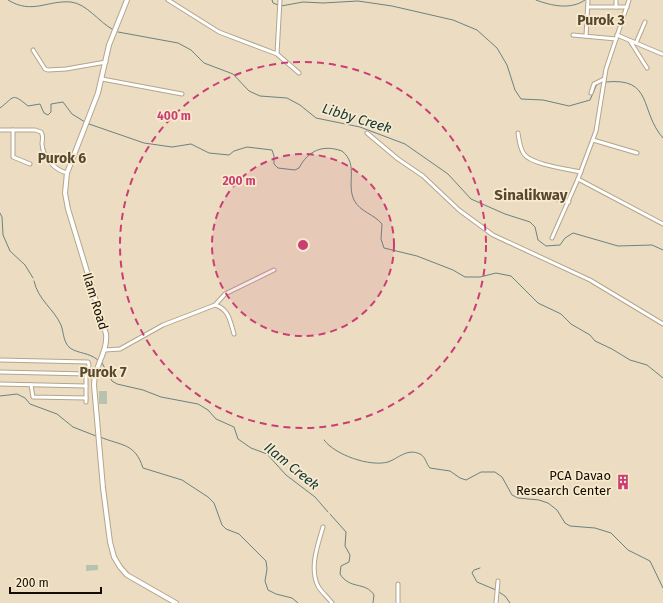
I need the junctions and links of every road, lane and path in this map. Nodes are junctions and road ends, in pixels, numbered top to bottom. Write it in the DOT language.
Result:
graph roads {
  1 [pos="127,0"];
  2 [pos="168,0"];
  3 [pos="280,0"];
  4 [pos="588,0"];
  5 [pos="616,0"];
  6 [pos="629,0"];
  7 [pos="588,7"];
  8 [pos="616,7"];
  9 [pos="627,7"];
  10 [pos="645,22"];
  11 [pos="573,35"];
  12 [pos="617,35"];
  13 [pos="586,36"];
  14 [pos="616,39"];
  15 [pos="630,41"];
  16 [pos="636,43"];
  17 [pos="33,50"];
  18 [pos="277,54"];
  19 [pos="662,54"];
  20 [pos="106,62"];
  21 [pos="647,68"];
  22 [pos="299,73"];
  23 [pos="102,79"];
  24 [pos="604,79"];
  25 [pos="590,93"];
  26 [pos="182,94"];
  27 [pos="0,130"];
  28 [pos="12,130"];
  29 [pos="366,133"];
  30 [pos="518,133"];
  31 [pos="593,140"];
  32 [pos="637,153"];
  33 [pos="30,164"];
  34 [pos="581,172"];
  35 [pos="67,173"];
  36 [pos="578,179"];
  37 [pos="548,197"];
  38 [pos="569,202"];
  39 [pos="663,224"];
  40 [pos="552,238"];
  41 [pos="274,270"];
  42 [pos="216,305"];
  43 [pos="663,324"];
  44 [pos="234,334"];
  45 [pos="105,350"];
  46 [pos="0,360"];
  47 [pos="0,372"];
  48 [pos="87,374"];
  49 [pos="0,384"];
  50 [pos="31,385"];
  51 [pos="86,386"];
  52 [pos="86,398"];
  53 [pos="86,402"];
  54 [pos="323,527"];
  55 [pos="498,581"];
  56 [pos="398,584"];
  57 [pos="176,603"];
  58 [pos="332,603"];
  59 [pos="398,603"];
  60 [pos="496,603"];
  1 -- 20 [label="street, Ilam Road"];
  2 -- 18 [label="street"];
  3 -- 18 [label="street"];
  4 -- 7 [label="street"];
  5 -- 8 [label="street"];
  6 -- 9 [label="street"];
  7 -- 8 [label="street"];
  7 -- 13 [label="street"];
  8 -- 9 [label="street"];
  9 -- 12 [label="street"];
  10 -- 16 [label="street"];
  11 -- 13 [label="street"];
  12 -- 14 [label="street"];
  12 -- 15 [label="street"];
  13 -- 14 [label="street"];
  14 -- 24 [label="street"];
  15 -- 16 [label="street"];
  15 -- 21 [label="street"];
  16 -- 19 [label="street"];
  17 -- 20 [label="street"];
  18 -- 22 [label="street"];
  20 -- 23 [label="street, Ilam Road"];
  23 -- 26 [label="street"];
  23 -- 35 [label="street, Ilam Road"];
  24 -- 25 [label="street"];
  24 -- 31 [label="street"];
  27 -- 28 [label="street"];
  28 -- 33 [label="street"];
  28 -- 35 [label="street"];
  29 -- 43 [label="street"];
  30 -- 34 [label="street"];
  31 -- 32 [label="street"];
  31 -- 34 [label="street"];
  34 -- 36 [label="street"];
  35 -- 45 [label="street, Ilam Road"];
  36 -- 38 [label="street"];
  36 -- 39 [label="street"];
  37 -- 38 [label="street"];
  38 -- 40 [label="street"];
  41 -- 42 [label="street"];
  42 -- 44 [label="street"];
  42 -- 45 [label="street"];
  45 -- 57 [label="street, Ilam Road"];
  46 -- 48 [label="street"];
  47 -- 48 [label="street"];
  48 -- 51 [label="street"];
  49 -- 50 [label="street"];
  50 -- 51 [label="street"];
  50 -- 52 [label="street"];
  51 -- 52 [label="street"];
  52 -- 53 [label="street"];
  54 -- 58 [label="street"];
  55 -- 60 [label="street"];
  56 -- 59 [label="street"];
}
